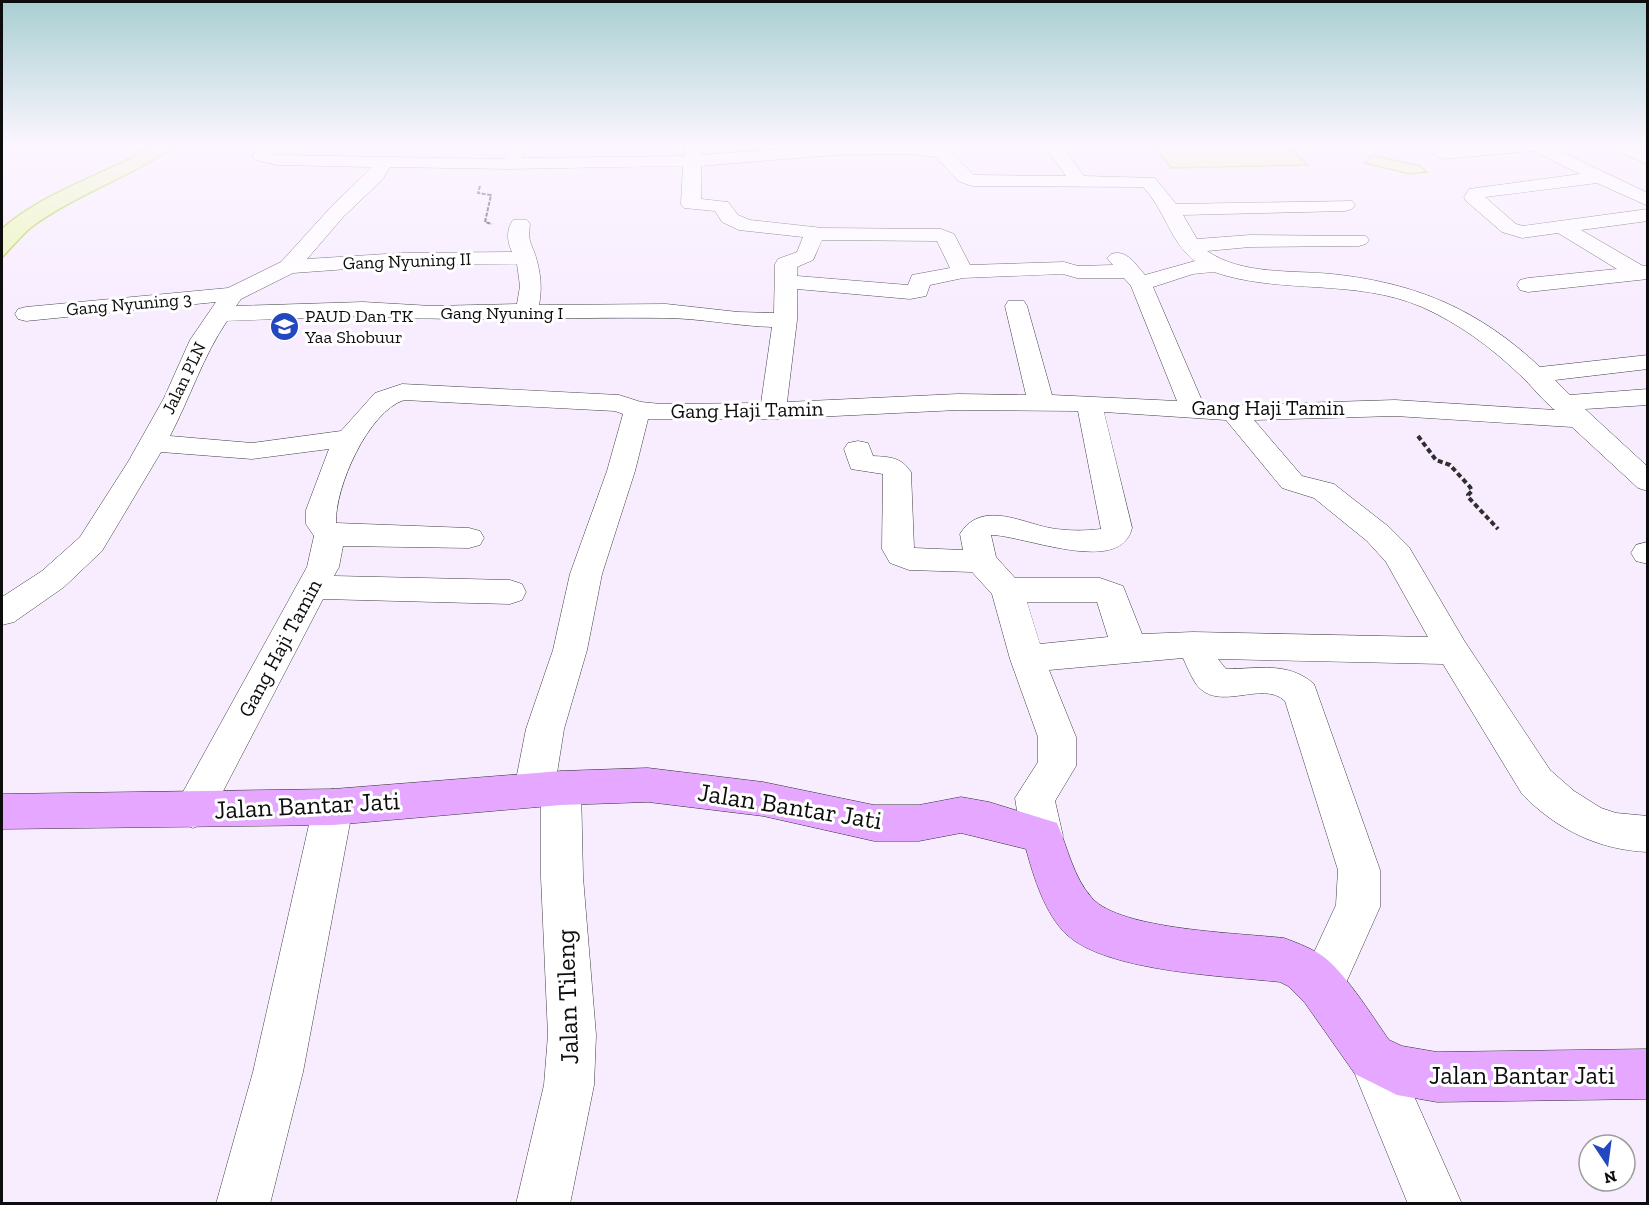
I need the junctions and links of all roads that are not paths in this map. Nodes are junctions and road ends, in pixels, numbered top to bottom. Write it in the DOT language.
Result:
graph roads {
  1 [pos="348,202"];
  2 [pos="691,202"];
  3 [pos="1165,202"];
  4 [pos="1478,202"];
  5 [pos="1345,205"];
  6 [pos="1172,210"];
  7 [pos="1647,215"];
  8 [pos="1597,222"];
  9 [pos="520,224"];
  10 [pos="1562,227"];
  11 [pos="819,233"];
  12 [pos="1359,240"];
  13 [pos="1627,240"];
  14 [pos="1191,246"];
  15 [pos="526,258"];
  16 [pos="1216,266"];
  17 [pos="289,267"];
  18 [pos="1129,271"];
  19 [pos="963,272"];
  20 [pos="1642,275"];
  21 [pos="786,282"];
  22 [pos="1528,285"];
  23 [pos="225,304"];
  24 [pos="1016,306"];
  25 [pos="527,311"];
  26 [pos="26,314"];
  27 [pos="785,320"];
  28 [pos="1647,362"];
  29 [pos="1534,375"];
  30 [pos="1647,397"];
  31 [pos="1041,403"];
  32 [pos="1089,403"];
  33 [pos="1193,409"];
  34 [pos="637,410"];
  35 [pos="773,411"];
  36 [pos="1570,411"];
  37 [pos="1234,413"];
  38 [pos="350,438"];
  39 [pos="152,443"];
  40 [pos="858,449"];
  41 [pos="1647,482"];
  42 [pos="329,535"];
  43 [pos="469,538"];
  44 [pos="981,561"];
  45 [pos="314,587"];
  46 [pos="1007,590"];
  47 [pos="510,592"];
  48 [pos="2,613"];
  49 [pos="1193,645"];
  50 [pos="1129,648"];
  51 [pos="1453,651"];
  52 [pos="1027,659"];
  53 [pos="547,789"];
  54 [pos="333,807"];
  55 [pos="193,810"];
  56 [pos="2,812"];
  57 [pos="1647,834"];
  58 [pos="1042,836"];
  59 [pos="1321,987"];
  60 [pos="1372,1057"];
  61 [pos="1647,1074"];
  62 [pos="243,1203"];
  63 [pos="543,1203"];
  64 [pos="1435,1203"];
  1 -- 17 [label="street"];
  2 -- 11 [label="street"];
  3 -- 6 [label="street"];
  4 -- 10 [label="street"];
  5 -- 6 [label="street"];
  6 -- 14 [label="street"];
  7 -- 8 [label="street"];
  8 -- 10 [label="street"];
  8 -- 13 [label="street"];
  9 -- 15 [label="street"];
  10 -- 20 [label="street"];
  11 -- 19 [label="street"];
  11 -- 21 [label="street"];
  12 -- 14 [label="street"];
  14 -- 16 [label="street"];
  15 -- 17 [label="street, Gang Nyuning II"];
  15 -- 25 [label="street"];
  16 -- 18 [label="street"];
  16 -- 29 [label="street"];
  17 -- 23 [label="street"];
  18 -- 19 [label="street"];
  18 -- 33 [label="street"];
  19 -- 21 [label="street"];
  20 -- 22 [label="street"];
  21 -- 27 [label="street"];
  23 -- 25 [label="street, Gang Nyuning I"];
  23 -- 26 [label="street, Gang Nyuning 3"];
  23 -- 39 [label="street, Jalan PLN"];
  24 -- 31 [label="street"];
  25 -- 27 [label="street, Gang Nyuning I"];
  27 -- 35 [label="street"];
  28 -- 29 [label="street"];
  29 -- 36 [label="street"];
  30 -- 36 [label="street, Gang Haji Tamin"];
  31 -- 32 [label="street, Gang Haji Tamin"];
  31 -- 35 [label="street, Gang Haji Tamin"];
  32 -- 33 [label="street, Gang Haji Tamin"];
  32 -- 44 [label="street"];
  33 -- 37 [label="street, Gang Haji Tamin"];
  34 -- 35 [label="street, Gang Haji Tamin"];
  34 -- 38 [label="street, Gang Haji Tamin"];
  34 -- 53 [label="street, Jalan Tileng"];
  36 -- 37 [label="street, Gang Haji Tamin"];
  36 -- 41 [label="street"];
  37 -- 51 [label="street"];
  38 -- 39 [label="street"];
  38 -- 42 [label="street, Gang Haji Tamin"];
  39 -- 48 [label="street, Jalan PLN"];
  40 -- 44 [label="street"];
  42 -- 43 [label="street"];
  42 -- 45 [label="street, Gang Haji Tamin"];
  44 -- 46 [label="street"];
  45 -- 47 [label="street"];
  45 -- 55 [label="street, Gang Haji Tamin"];
  46 -- 50 [label="street"];
  46 -- 52 [label="street"];
  49 -- 50 [label="street"];
  49 -- 51 [label="street"];
  49 -- 59 [label="street"];
  50 -- 52 [label="street"];
  51 -- 57 [label="street"];
  52 -- 58 [label="street"];
  53 -- 54 [label="street, Jalan Bantar Jati"];
  53 -- 58 [label="street, Jalan Bantar Jati"];
  53 -- 63 [label="street, Jalan Tileng"];
  54 -- 55 [label="street, Jalan Bantar Jati"];
  54 -- 62 [label="street"];
  55 -- 56 [label="street, Jalan Bantar Jati"];
  58 -- 59 [label="street, Jalan Bantar Jati"];
  59 -- 60 [label="street, Jalan Bantar Jati"];
  60 -- 61 [label="street, Jalan Bantar Jati"];
  60 -- 64 [label="street"];
}
